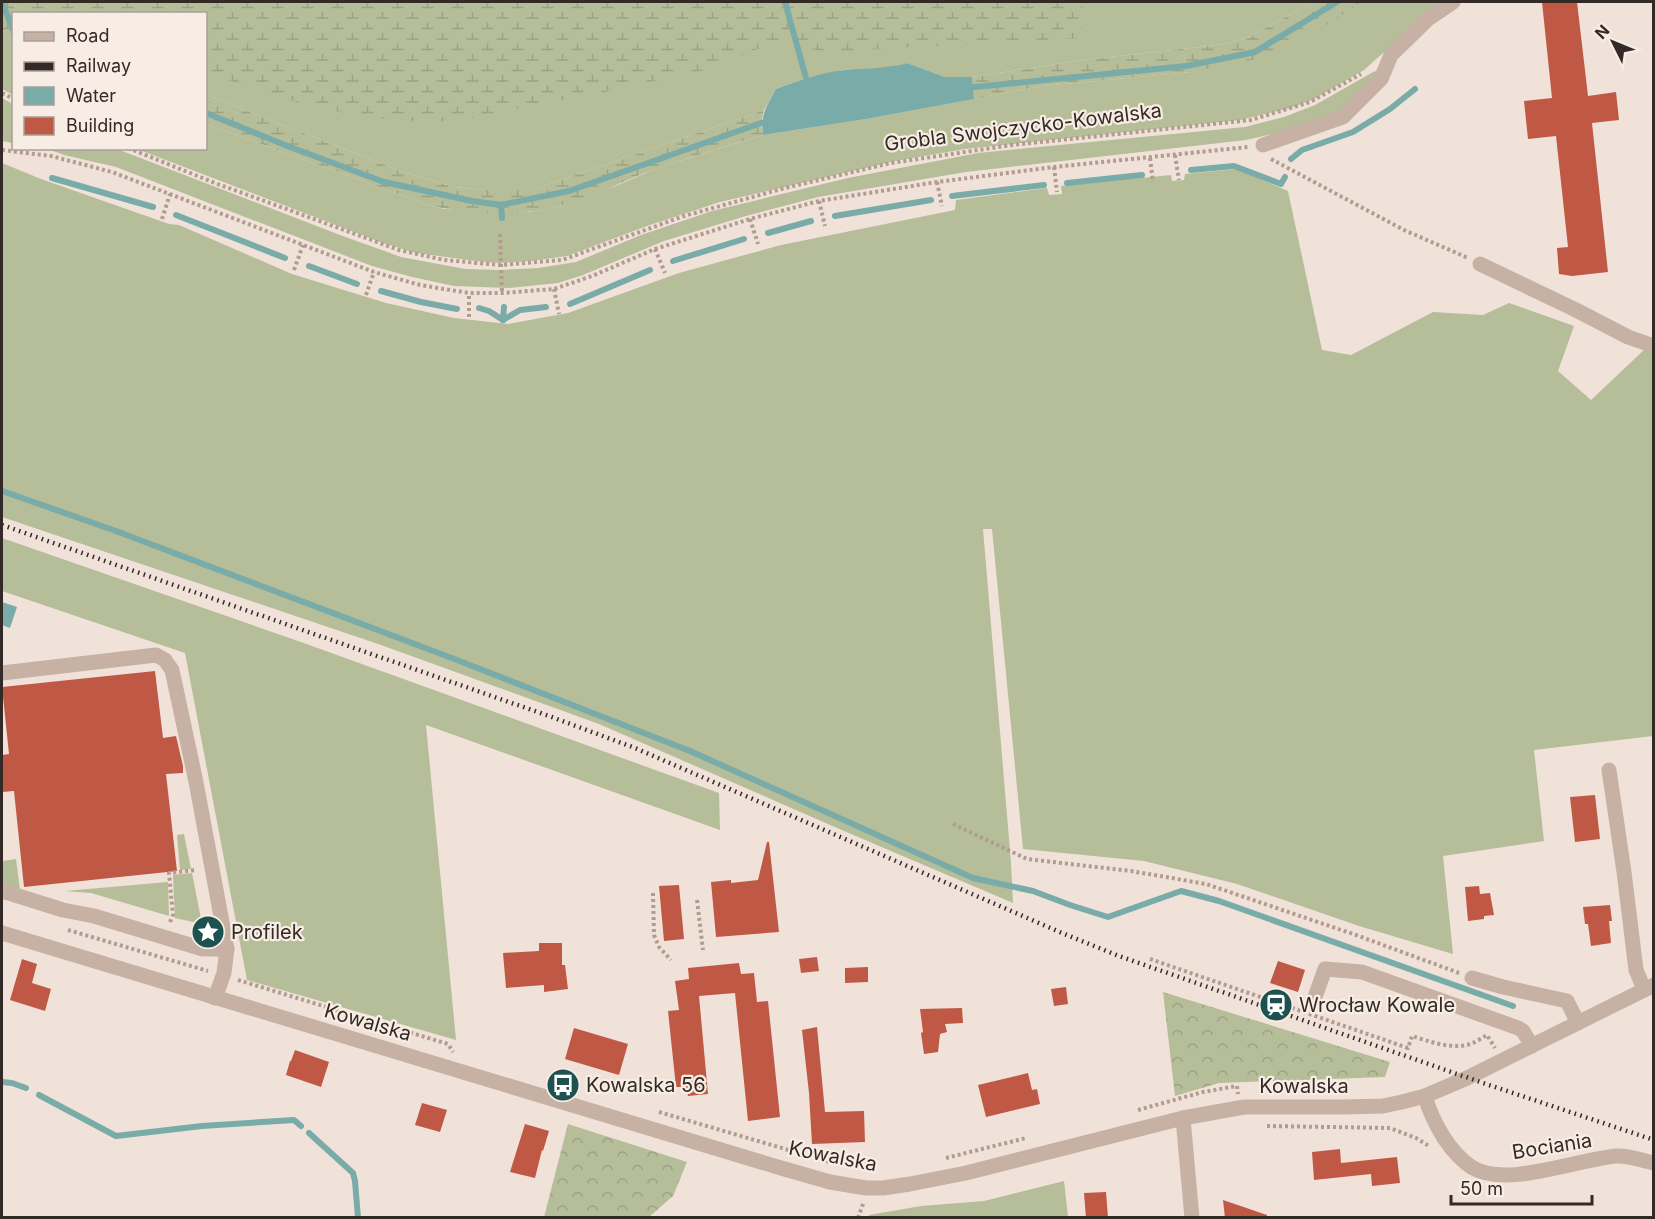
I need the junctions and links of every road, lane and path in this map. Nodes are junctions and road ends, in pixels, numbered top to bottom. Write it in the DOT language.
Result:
graph roads {
  1 [pos="1453,2"];
  2 [pos="1365,72"];
  3 [pos="1263,145"];
  4 [pos="2,150"];
  5 [pos="133,150"];
  6 [pos="1175,155"];
  7 [pos="1150,158"];
  8 [pos="1054,167"];
  9 [pos="1179,180"];
  10 [pos="937,182"];
  11 [pos="1153,182"];
  12 [pos="1057,192"];
  13 [pos="170,194"];
  14 [pos="819,201"];
  15 [pos="942,206"];
  16 [pos="162,219"];
  17 [pos="750,219"];
  18 [pos="825,226"];
  19 [pos="500,234"];
  20 [pos="758,244"];
  21 [pos="303,245"];
  22 [pos="655,249"];
  23 [pos="1480,264"];
  24 [pos="501,265"];
  25 [pos="294,270"];
  26 [pos="374,272"];
  27 [pos="665,273"];
  28 [pos="554,288"];
  29 [pos="470,293"];
  30 [pos="502,293"];
  31 [pos="366,295"];
  32 [pos="559,314"];
  33 [pos="469,317"];
  34 [pos="1653,346"];
  35 [pos="2,673"];
  36 [pos="1609,770"];
  37 [pos="953,824"];
  38 [pos="212,868"];
  39 [pos="2,891"];
  40 [pos="652,893"];
  41 [pos="697,900"];
  42 [pos="64,928"];
  43 [pos="2,933"];
  44 [pos="165,937"];
  45 [pos="227,949"];
  46 [pos="704,950"];
  47 [pos="1149,959"];
  48 [pos="671,960"];
  49 [pos="223,976"];
  50 [pos="1472,978"];
  51 [pos="1649,987"];
  52 [pos="1315,997"];
  53 [pos="215,999"];
  54 [pos="1578,1023"];
  55 [pos="1532,1046"];
  56 [pos="1497,1050"];
  57 [pos="463,1055"];
  58 [pos="1237,1086"];
  59 [pos="1425,1096"];
  60 [pos="649,1109"];
  61 [pos="1127,1113"];
  62 [pos="1183,1118"];
  63 [pos="1264,1126"];
  64 [pos="1031,1137"];
  65 [pos="1445,1140"];
  66 [pos="942,1159"];
  67 [pos="1653,1163"];
  68 [pos="836,1164"];
  69 [pos="1191,1218"];
  1 -- 3 [label="street"];
  2 -- 24 [label="path, Grobla Swojczycko-Kowalska"];
  3 -- 6 [label="path"];
  3 -- 23 [label="path"];
  4 -- 13 [label="path"];
  5 -- 24 [label="path, Grobla Swojczycko-Kowalska"];
  6 -- 7 [label="path"];
  6 -- 9 [label="path"];
  7 -- 8 [label="path"];
  7 -- 11 [label="path"];
  8 -- 10 [label="path"];
  8 -- 12 [label="path"];
  10 -- 14 [label="path"];
  10 -- 15 [label="path"];
  13 -- 16 [label="path"];
  13 -- 21 [label="path"];
  14 -- 17 [label="path"];
  14 -- 18 [label="path"];
  17 -- 20 [label="path"];
  17 -- 22 [label="path"];
  19 -- 24 [label="path"];
  21 -- 25 [label="path"];
  21 -- 26 [label="path"];
  22 -- 27 [label="path"];
  22 -- 28 [label="path"];
  23 -- 34 [label="street"];
  24 -- 30 [label="path"];
  26 -- 29 [label="path"];
  26 -- 31 [label="path"];
  28 -- 30 [label="path"];
  28 -- 32 [label="path"];
  29 -- 30 [label="path"];
  29 -- 33 [label="path"];
  35 -- 38 [label="street"];
  36 -- 51 [label="street"];
  37 -- 50 [label="path"];
  38 -- 44 [label="path"];
  38 -- 45 [label="street"];
  39 -- 44 [label="street"];
  40 -- 48 [label="path"];
  41 -- 46 [label="path"];
  42 -- 49 [label="path"];
  43 -- 53 [label="street, Kowalska"];
  44 -- 45 [label="street"];
  45 -- 49 [label="street"];
  47 -- 56 [label="path"];
  49 -- 53 [label="street"];
  49 -- 57 [label="path"];
  50 -- 54 [label="street"];
  51 -- 54 [label="street, Kowalska"];
  52 -- 55 [label="street"];
  53 -- 62 [label="street, Kowalska"];
  54 -- 55 [label="street, Kowalska"];
  55 -- 59 [label="street, Kowalska"];
  58 -- 61 [label="path"];
  59 -- 62 [label="street, Kowalska"];
  59 -- 65 [label="street, Bociania"];
  60 -- 68 [label="path"];
  62 -- 69 [label="street"];
  63 -- 65 [label="path"];
  64 -- 66 [label="path"];
  65 -- 67 [label="street, Bociania"];
}
